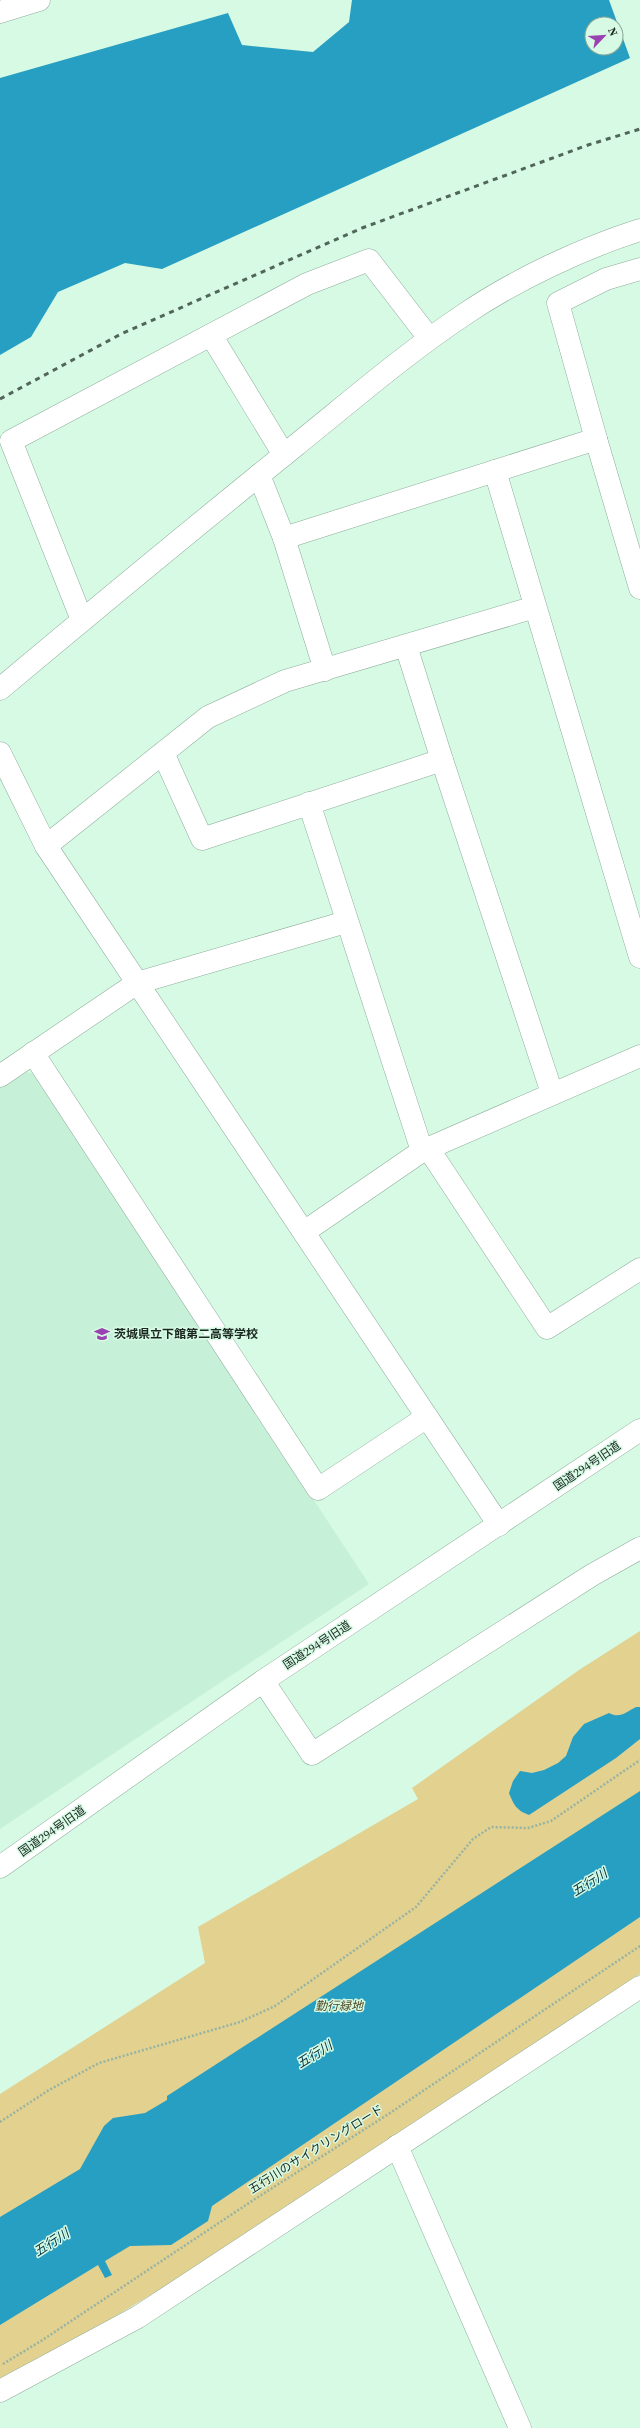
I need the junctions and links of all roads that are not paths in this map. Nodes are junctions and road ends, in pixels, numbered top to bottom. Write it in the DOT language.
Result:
graph roads {
  1 [pos="39,0"];
  2 [pos="0,12"];
  3 [pos="640,230"];
  4 [pos="640,269"];
  5 [pos="211,335"];
  6 [pos="429,338"];
  7 [pos="596,439"];
  8 [pos="284,455"];
  9 [pos="495,471"];
  10 [pos="259,475"];
  11 [pos="284,538"];
  12 [pos="640,588"];
  13 [pos="535,607"];
  14 [pos="82,620"];
  15 [pos="406,646"];
  16 [pos="324,670"];
  17 [pos="0,688"];
  18 [pos="163,753"];
  19 [pos="0,754"];
  20 [pos="442,760"];
  21 [pos="309,802"];
  22 [pos="46,846"];
  23 [pos="346,922"];
  24 [pos="640,957"];
  25 [pos="136,983"];
  26 [pos="33,1053"];
  27 [pos="640,1056"];
  28 [pos="0,1076"];
  29 [pos="552,1093"];
  30 [pos="425,1150"];
  31 [pos="304,1232"];
  32 [pos="640,1269"];
  33 [pos="427,1417"];
  34 [pos="640,1430"];
  35 [pos="499,1525"];
  36 [pos="640,1548"];
  37 [pos="263,1681"];
  38 [pos="0,1867"];
  39 [pos="640,1987"];
  40 [pos="398,2146"];
  41 [pos="0,2391"];
  42 [pos="520,2428"];
  1 -- 2 [label="main road"];
  3 -- 6 [label="main road"];
  4 -- 7 [label="main road"];
  5 -- 6 [label="main road"];
  5 -- 8 [label="main road"];
  5 -- 14 [label="main road"];
  6 -- 8 [label="main road"];
  7 -- 9 [label="main road"];
  7 -- 12 [label="main road"];
  8 -- 10 [label="main road"];
  9 -- 11 [label="main road"];
  9 -- 13 [label="main road"];
  10 -- 11 [label="main road"];
  10 -- 14 [label="main road"];
  11 -- 16 [label="main road"];
  13 -- 15 [label="main road"];
  13 -- 24 [label="main road"];
  14 -- 17 [label="main road"];
  15 -- 16 [label="main road"];
  15 -- 20 [label="main road"];
  16 -- 18 [label="main road"];
  18 -- 21 [label="main road"];
  18 -- 22 [label="main road"];
  19 -- 22 [label="main road"];
  20 -- 21 [label="main road"];
  20 -- 29 [label="main road"];
  21 -- 23 [label="main road"];
  22 -- 25 [label="main road"];
  23 -- 25 [label="main road"];
  23 -- 30 [label="main road"];
  25 -- 26 [label="main road"];
  25 -- 31 [label="main road"];
  26 -- 28 [label="main road"];
  26 -- 33 [label="main road"];
  27 -- 29 [label="main road"];
  29 -- 30 [label="main road"];
  30 -- 31 [label="main road"];
  30 -- 32 [label="main road"];
  31 -- 33 [label="main road"];
  33 -- 35 [label="main road"];
  34 -- 35 [label="main road, 国道294号旧道"];
  35 -- 37 [label="main road, 国道294号旧道"];
  36 -- 37 [label="main road"];
  37 -- 38 [label="main road, 国道294号旧道"];
  39 -- 40 [label="main road"];
  40 -- 41 [label="main road"];
  40 -- 42 [label="main road"];
}
